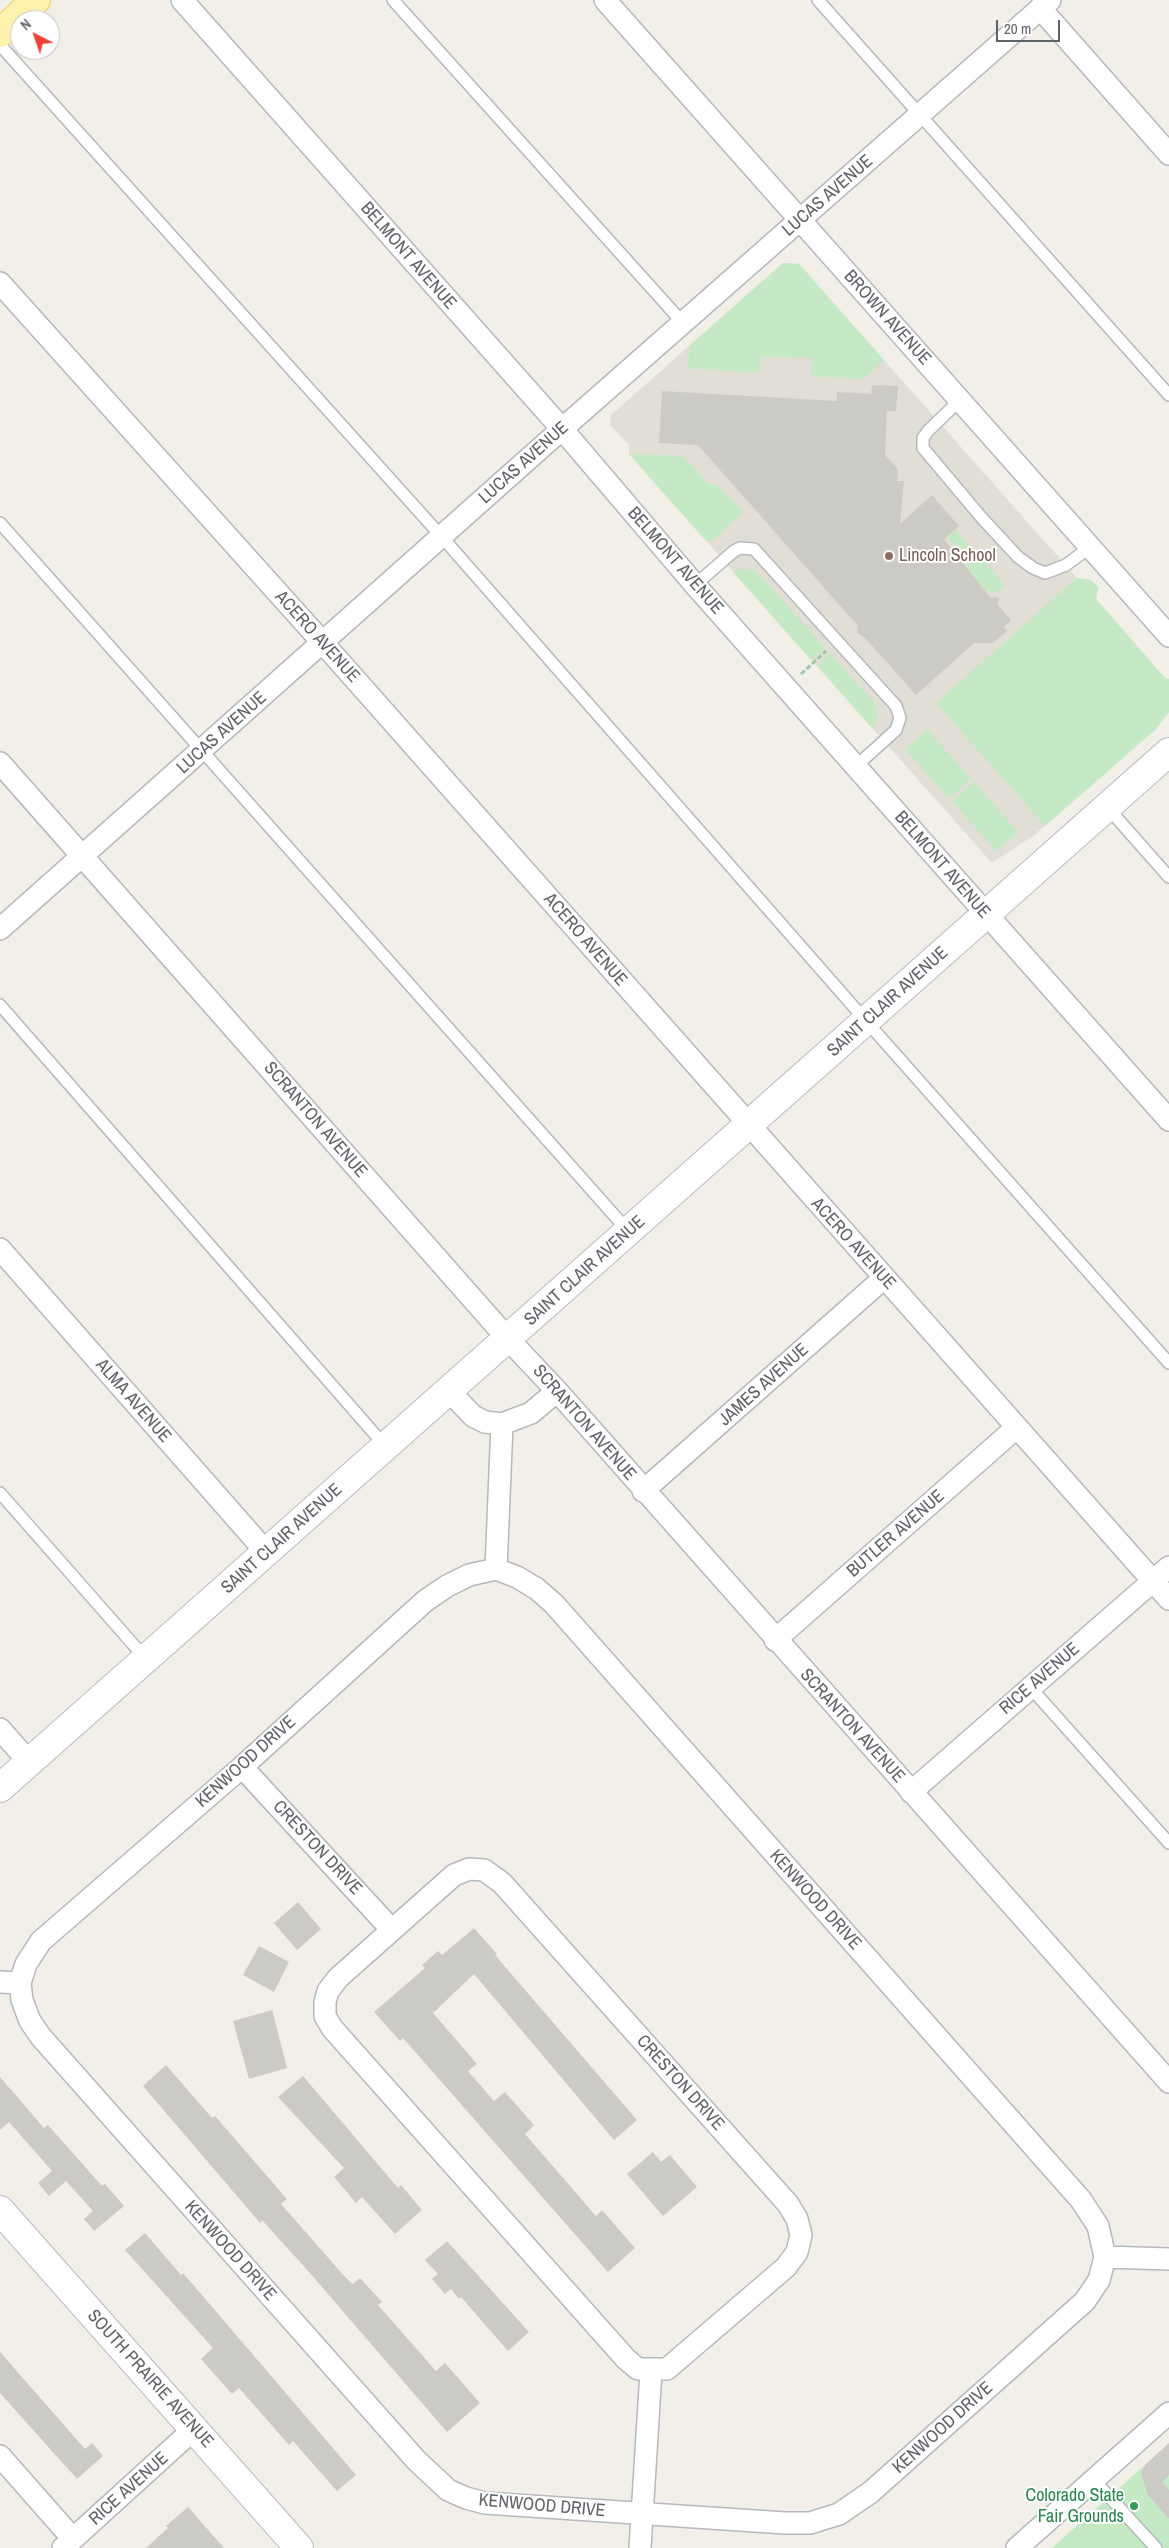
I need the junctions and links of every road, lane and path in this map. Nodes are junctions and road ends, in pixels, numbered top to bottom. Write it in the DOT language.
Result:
graph roads {
  1 [pos="36,0"];
  2 [pos="182,0"];
  3 [pos="394,0"];
  4 [pos="605,0"];
  5 [pos="818,0"];
  6 [pos="1045,4"];
  7 [pos="0,33"];
  8 [pos="0,45"];
  9 [pos="921,114"];
  10 [pos="1169,154"];
  11 [pos="800,220"];
  12 [pos="0,283"];
  13 [pos="683,323"];
  14 [pos="1169,396"];
  15 [pos="960,400"];
  16 [pos="562,429"];
  17 [pos="0,523"];
  18 [pos="442,536"];
  19 [pos="1090,547"];
  20 [pos="695,586"];
  21 [pos="1169,636"];
  22 [pos="838,641"];
  23 [pos="323,643"];
  24 [pos="786,688"];
  25 [pos="203,749"];
  26 [pos="1169,752"];
  27 [pos="0,763"];
  28 [pos="855,767"];
  29 [pos="1108,808"];
  30 [pos="83,855"];
  31 [pos="1169,877"];
  32 [pos="987,915"];
  33 [pos="0,929"];
  34 [pos="0,1005"];
  35 [pos="866,1022"];
  36 [pos="1169,1120"];
  37 [pos="749,1126"];
  38 [pos="629,1232"];
  39 [pos="0,1249"];
  40 [pos="884,1278"];
  41 [pos="508,1339"];
  42 [pos="1169,1363"];
  43 [pos="450,1390"];
  44 [pos="557,1391"];
  45 [pos="502,1424"];
  46 [pos="1016,1428"];
  47 [pos="386,1447"];
  48 [pos="643,1491"];
  49 [pos="0,1493"];
  50 [pos="267,1553"];
  51 [pos="1169,1567"];
  52 [pos="496,1569"];
  53 [pos="1153,1581"];
  54 [pos="1169,1599"];
  55 [pos="775,1640"];
  56 [pos="146,1659"];
  57 [pos="1030,1687"];
  58 [pos="0,1729"];
  59 [pos="29,1762"];
  60 [pos="242,1766"];
  61 [pos="0,1788"];
  62 [pos="911,1792"];
  63 [pos="1169,1843"];
  64 [pos="392,1930"];
  65 [pos="10,1982"];
  66 [pos="1169,2082"];
  67 [pos="0,2210"];
  68 [pos="1105,2257"];
  69 [pos="1169,2259"];
  70 [pos="651,2371"];
  71 [pos="1169,2413"];
  72 [pos="194,2429"];
  73 [pos="0,2456"];
  74 [pos="1094,2480"];
  75 [pos="642,2514"];
  76 [pos="68,2544"];
  77 [pos="299,2548"];
  78 [pos="640,2548"];
  79 [pos="1017,2548"];
  80 [pos="1156,2548"];
  1 -- 7 [label="main road"];
  2 -- 16 [label="street, BELMONT AVENUE"];
  3 -- 13 [label="lane"];
  4 -- 11 [label="street, BROWN AVENUE"];
  5 -- 9 [label="lane"];
  6 -- 9 [label="street, LUCAS AVENUE"];
  6 -- 10 [label="street"];
  8 -- 18 [label="lane"];
  9 -- 11 [label="street, LUCAS AVENUE"];
  9 -- 14 [label="lane"];
  11 -- 13 [label="street, LUCAS AVENUE"];
  11 -- 15 [label="street, BROWN AVENUE"];
  12 -- 23 [label="street, ACERO AVENUE"];
  13 -- 16 [label="street, LUCAS AVENUE"];
  15 -- 19 [label="street, BROWN AVENUE"];
  15 -- 19 [label="lane"];
  16 -- 18 [label="street, LUCAS AVENUE"];
  16 -- 20 [label="street, BELMONT AVENUE"];
  17 -- 25 [label="lane"];
  18 -- 23 [label="street, LUCAS AVENUE"];
  18 -- 35 [label="lane"];
  19 -- 21 [label="street, BROWN AVENUE"];
  20 -- 22 [label="lane"];
  20 -- 24 [label="street, BELMONT AVENUE"];
  22 -- 24 [label="path"];
  22 -- 28 [label="lane"];
  23 -- 25 [label="street, LUCAS AVENUE"];
  23 -- 37 [label="street, ACERO AVENUE"];
  24 -- 28 [label="street, BELMONT AVENUE"];
  25 -- 30 [label="street, LUCAS AVENUE"];
  25 -- 38 [label="lane"];
  26 -- 29 [label="street, SAINT CLAIR AVENUE"];
  27 -- 30 [label="street, SCRANTON AVENUE"];
  28 -- 32 [label="street, BELMONT AVENUE"];
  29 -- 31 [label="lane"];
  29 -- 32 [label="street, SAINT CLAIR AVENUE"];
  30 -- 33 [label="street, LUCAS AVENUE"];
  30 -- 41 [label="street, SCRANTON AVENUE"];
  32 -- 35 [label="street, SAINT CLAIR AVENUE"];
  32 -- 36 [label="street, BELMONT AVENUE"];
  34 -- 47 [label="lane"];
  35 -- 37 [label="street, SAINT CLAIR AVENUE"];
  35 -- 42 [label="lane"];
  37 -- 38 [label="street, SAINT CLAIR AVENUE"];
  37 -- 40 [label="street, ACERO AVENUE"];
  38 -- 41 [label="street, SAINT CLAIR AVENUE"];
  39 -- 50 [label="street, ALMA AVENUE"];
  40 -- 46 [label="street, ACERO AVENUE"];
  40 -- 48 [label="street, JAMES AVENUE"];
  41 -- 43 [label="street, SAINT CLAIR AVENUE"];
  41 -- 44 [label="street, SCRANTON AVENUE"];
  43 -- 45 [label="street"];
  43 -- 47 [label="street, SAINT CLAIR AVENUE"];
  44 -- 45 [label="street"];
  44 -- 48 [label="street, SCRANTON AVENUE"];
  45 -- 52 [label="street"];
  46 -- 53 [label="street, ACERO AVENUE"];
  46 -- 55 [label="street, BUTLER AVENUE"];
  47 -- 50 [label="street, SAINT CLAIR AVENUE"];
  48 -- 55 [label="street, SCRANTON AVENUE"];
  49 -- 56 [label="lane"];
  50 -- 56 [label="street, SAINT CLAIR AVENUE"];
  51 -- 53 [label="street, RICE AVENUE"];
  52 -- 60 [label="street, KENWOOD DRIVE"];
  52 -- 68 [label="street, KENWOOD DRIVE"];
  53 -- 54 [label="street, ACERO AVENUE"];
  53 -- 57 [label="street, RICE AVENUE"];
  55 -- 62 [label="street, SCRANTON AVENUE"];
  56 -- 59 [label="street, SAINT CLAIR AVENUE"];
  57 -- 62 [label="street, RICE AVENUE"];
  57 -- 63 [label="lane"];
  58 -- 59 [label="street"];
  59 -- 61 [label="street, SAINT CLAIR AVENUE"];
  60 -- 64 [label="street, CRESTON DRIVE"];
  60 -- 65 [label="street, KENWOOD DRIVE"];
  62 -- 66 [label="street, SCRANTON AVENUE"];
  64 -- 70 [label="street, CRESTON DRIVE"];
  64 -- 70 [label="street, CRESTON DRIVE"];
  65 -- 75 [label="street, KENWOOD DRIVE"];
  67 -- 72 [label="street, SOUTH PRAIRIE AVENUE"];
  68 -- 69 [label="street"];
  68 -- 75 [label="street, KENWOOD DRIVE"];
  70 -- 75 [label="street"];
  71 -- 74 [label="street"];
  72 -- 76 [label="street, RICE AVENUE"];
  72 -- 77 [label="street, SOUTH PRAIRIE AVENUE"];
  73 -- 76 [label="street"];
  74 -- 79 [label="street"];
  74 -- 80 [label="lane"];
  75 -- 78 [label="street"];
}
